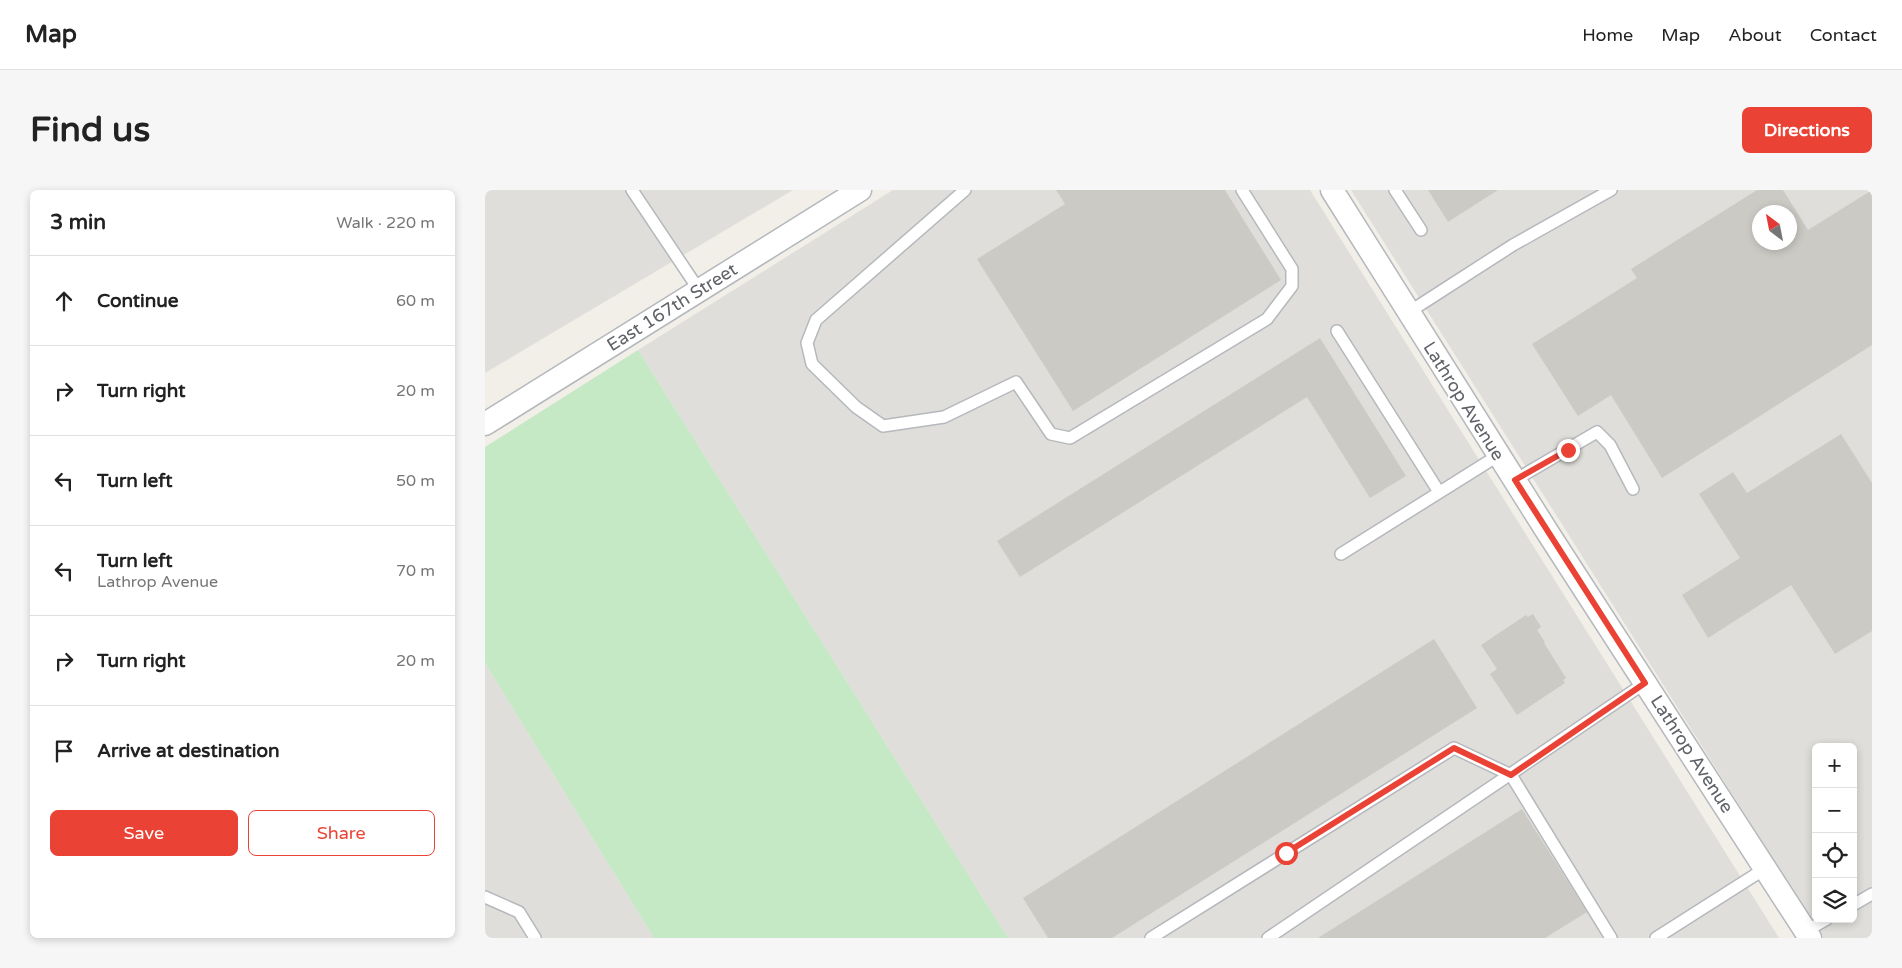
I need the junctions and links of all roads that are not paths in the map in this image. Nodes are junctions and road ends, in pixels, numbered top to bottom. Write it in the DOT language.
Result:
graph roads {
  1 [pos="633,190"];
  2 [pos="860,190"];
  3 [pos="965,190"];
  4 [pos="1242,190"];
  5 [pos="1331,190"];
  6 [pos="1395,190"];
  7 [pos="1611,190"];
  8 [pos="1421,230"];
  9 [pos="699,290"];
  10 [pos="1409,312"];
  11 [pos="1337,331"];
  12 [pos="485,424"];
  13 [pos="1499,455"];
  14 [pos="1515,480"];
  15 [pos="1633,489"];
  16 [pos="1439,492"];
  17 [pos="1341,554"];
  18 [pos="1645,683"];
  19 [pos="1511,775"];
  20 [pos="1765,868"];
  21 [pos="1872,894"];
  22 [pos="485,897"];
  23 [pos="1857,903"];
  24 [pos="1822,923"];
  25 [pos="1808,935"];
  26 [pos="535,938"];
  27 [pos="1151,938"];
  28 [pos="1268,938"];
  29 [pos="1611,938"];
  30 [pos="1656,938"];
  1 -- 9 [label="lane"];
  2 -- 9 [label="street, East 167th Street"];
  3 -- 4 [label="lane"];
  5 -- 10 [label="street, Lathrop Avenue"];
  6 -- 8 [label="lane"];
  7 -- 10 [label="lane"];
  9 -- 12 [label="street, East 167th Street"];
  10 -- 13 [label="street, Lathrop Avenue"];
  11 -- 16 [label="lane"];
  13 -- 14 [label="street, Lathrop Avenue"];
  13 -- 16 [label="lane"];
  14 -- 15 [label="lane"];
  14 -- 18 [label="street, Lathrop Avenue"];
  16 -- 17 [label="lane"];
  18 -- 19 [label="lane"];
  18 -- 20 [label="street, Lathrop Avenue"];
  19 -- 27 [label="lane"];
  19 -- 28 [label="lane"];
  19 -- 29 [label="lane"];
  20 -- 25 [label="street, Lathrop Avenue"];
  20 -- 30 [label="lane"];
  21 -- 23 [label="lane"];
  22 -- 26 [label="lane"];
  24 -- 25 [label="lane"];
}
